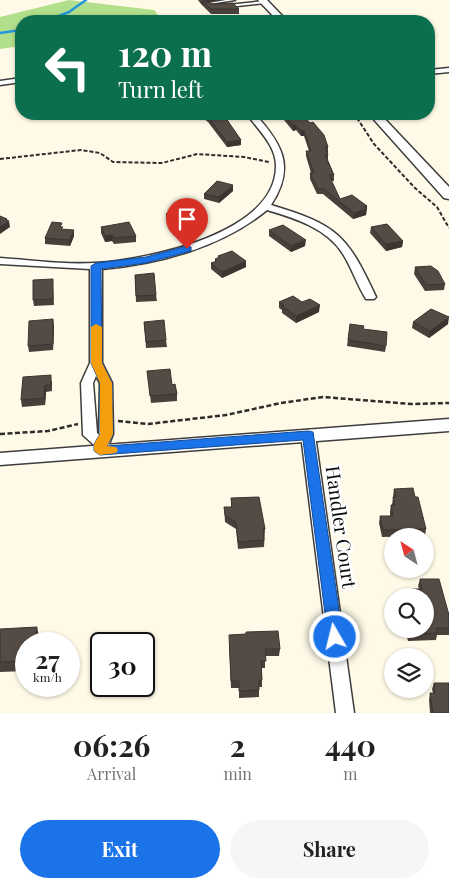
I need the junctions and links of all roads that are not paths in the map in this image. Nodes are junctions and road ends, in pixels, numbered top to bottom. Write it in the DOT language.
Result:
graph roads {
  1 [pos="233,0"];
  2 [pos="263,1"];
  3 [pos="277,15"];
  4 [pos="449,70"];
  5 [pos="435,71"];
  6 [pos="15,81"];
  7 [pos="0,83"];
  8 [pos="256,120"];
  9 [pos="380,120"];
  10 [pos="448,194"];
  11 [pos="265,206"];
  12 [pos="0,261"];
  13 [pos="96,266"];
  14 [pos="370,297"];
  15 [pos="96,363"];
  16 [pos="449,424"];
  17 [pos="308,435"];
  18 [pos="101,447"];
  19 [pos="0,459"];
  20 [pos="345,713"];
  1 -- 2 [label="lane"];
  2 -- 3 [label="street"];
  4 -- 5 [label="street"];
  6 -- 7 [label="street"];
  8 -- 11 [label="street"];
  9 -- 10 [label="street"];
  11 -- 13 [label="street"];
  11 -- 14 [label="street"];
  12 -- 13 [label="street"];
  13 -- 15 [label="street"];
  15 -- 18 [label="street"];
  15 -- 18 [label="street"];
  16 -- 17 [label="street"];
  17 -- 18 [label="street"];
  17 -- 20 [label="street, Handler Court"];
  18 -- 19 [label="street"];
}
